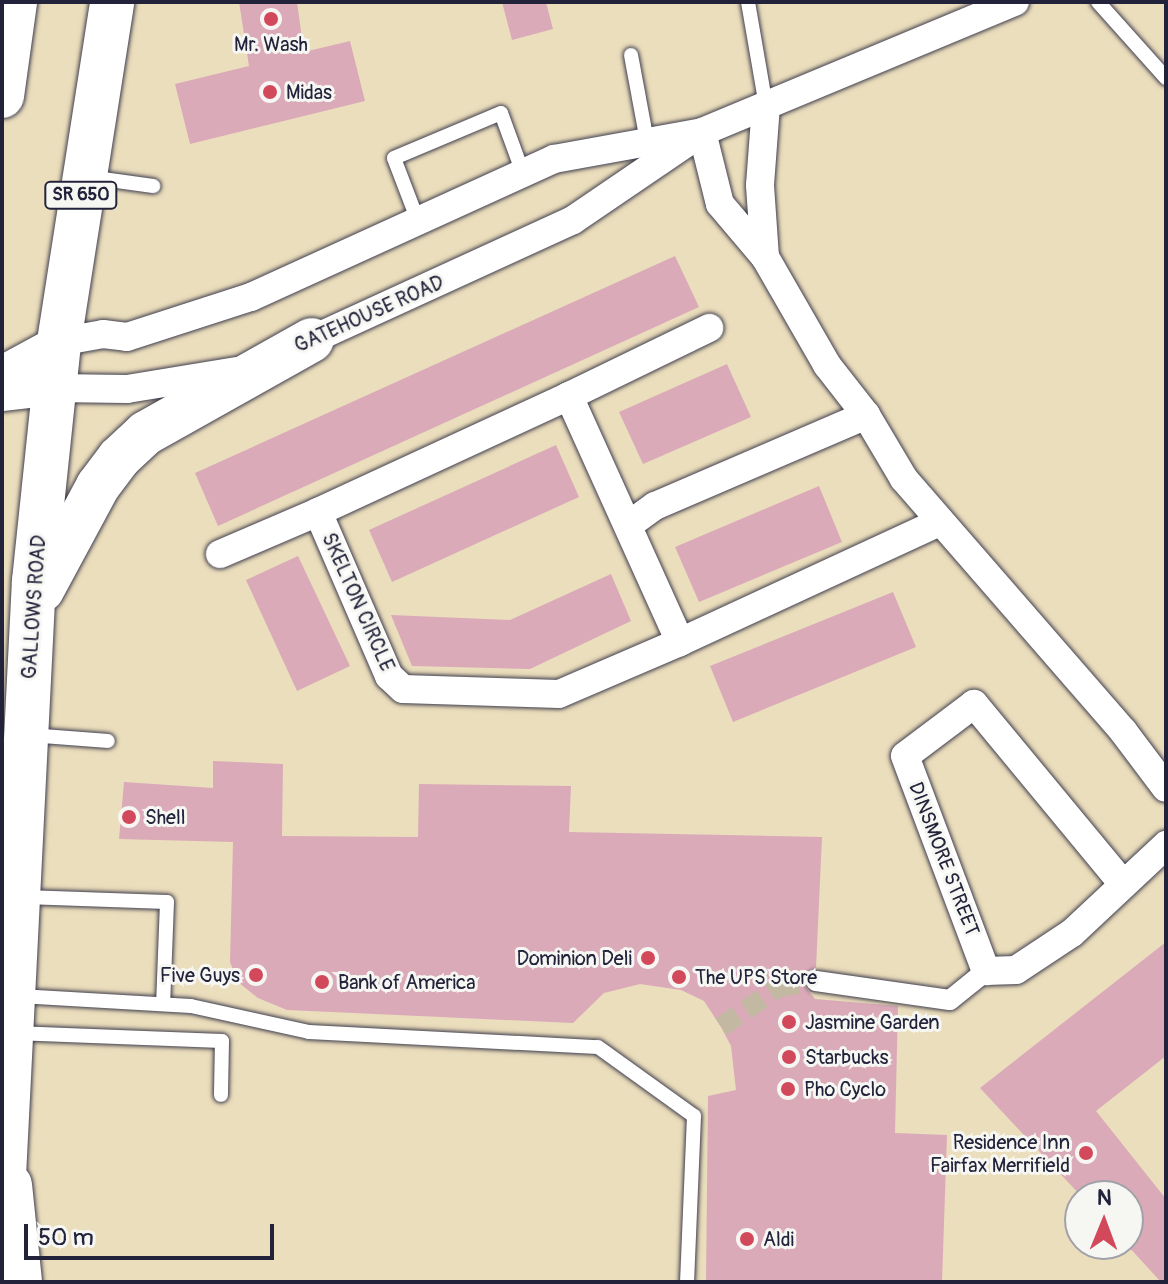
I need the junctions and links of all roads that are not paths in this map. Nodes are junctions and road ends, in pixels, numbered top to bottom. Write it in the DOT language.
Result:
graph roads {
  1 [pos="15,2"];
  2 [pos="112,2"];
  3 [pos="748,2"];
  4 [pos="1015,2"];
  5 [pos="1098,2"];
  6 [pos="631,55"];
  7 [pos="1166,78"];
  8 [pos="2,96"];
  9 [pos="766,106"];
  10 [pos="702,132"];
  11 [pos="648,155"];
  12 [pos="523,173"];
  13 [pos="84,177"];
  14 [pos="153,186"];
  15 [pos="418,221"];
  16 [pos="765,257"];
  17 [pos="709,328"];
  18 [pos="312,340"];
  19 [pos="59,342"];
  20 [pos="2,373"];
  21 [pos="54,388"];
  22 [pos="2,394"];
  23 [pos="569,396"];
  24 [pos="866,415"];
  25 [pos="318,512"];
  26 [pos="940,522"];
  27 [pos="630,524"];
  28 [pos="220,554"];
  29 [pos="33,611"];
  30 [pos="680,642"];
  31 [pos="25,735"];
  32 [pos="108,741"];
  33 [pos="1166,788"];
  34 [pos="1166,845"];
  35 [pos="1123,884"];
  36 [pos="20,897"];
  37 [pos="986,971"];
  38 [pos="816,981"];
  39 [pos="163,1004"];
  40 [pos="7,1014"];
  41 [pos="221,1095"];
  42 [pos="6,1148"];
  43 [pos="2,1216"];
  44 [pos="20,1282"];
  45 [pos="687,1282"];
  1 -- 8 [label="main road"];
  2 -- 13 [label="main road, GALLOWS ROAD / SR 650"];
  3 -- 9 [label="lane"];
  4 -- 9 [label="street, GATEHOUSE ROAD"];
  5 -- 7 [label="lane"];
  6 -- 11 [label="lane"];
  9 -- 10 [label="street, GATEHOUSE ROAD"];
  9 -- 16 [label="street"];
  10 -- 11 [label="street, GATEHOUSE ROAD"];
  10 -- 16 [label="street"];
  11 -- 12 [label="street, GATEHOUSE ROAD"];
  11 -- 18 [label="street, GATEHOUSE ROAD"];
  12 -- 15 [label="street, GATEHOUSE ROAD"];
  12 -- 15 [label="lane"];
  13 -- 14 [label="lane"];
  13 -- 19 [label="main road, GALLOWS ROAD / SR 650"];
  15 -- 19 [label="street, GATEHOUSE ROAD"];
  16 -- 24 [label="street"];
  17 -- 23 [label="street, SKELTON CIRCLE"];
  18 -- 21 [label="street, GATEHOUSE ROAD"];
  18 -- 29 [label="main road"];
  19 -- 20 [label="street, GATEHOUSE ROAD"];
  19 -- 21 [label="main road, GALLOWS ROAD / SR 650"];
  21 -- 22 [label="street, GATEHOUSE ROAD"];
  21 -- 29 [label="main road, GALLOWS ROAD / SR 650"];
  23 -- 25 [label="street, SKELTON CIRCLE"];
  23 -- 27 [label="street"];
  24 -- 26 [label="street"];
  24 -- 27 [label="street"];
  25 -- 28 [label="street, SKELTON CIRCLE"];
  25 -- 30 [label="street, SKELTON CIRCLE"];
  26 -- 30 [label="street, SKELTON CIRCLE"];
  26 -- 33 [label="street"];
  27 -- 30 [label="street"];
  29 -- 31 [label="main road, GALLOWS ROAD / SR 650"];
  31 -- 32 [label="lane"];
  31 -- 36 [label="main road, GALLOWS ROAD / SR 650"];
  34 -- 35 [label="street"];
  35 -- 37 [label="street"];
  35 -- 37 [label="street, DINSMORE STREET"];
  36 -- 39 [label="lane"];
  36 -- 40 [label="main road, GALLOWS ROAD / SR 650"];
  37 -- 38 [label="street"];
  39 -- 40 [label="lane"];
  39 -- 45 [label="lane"];
  40 -- 41 [label="lane"];
  40 -- 42 [label="main road, GALLOWS ROAD / SR 650"];
  42 -- 43 [label="main road, GALLOWS ROAD / SR 650"];
  42 -- 44 [label="main road"];
}
